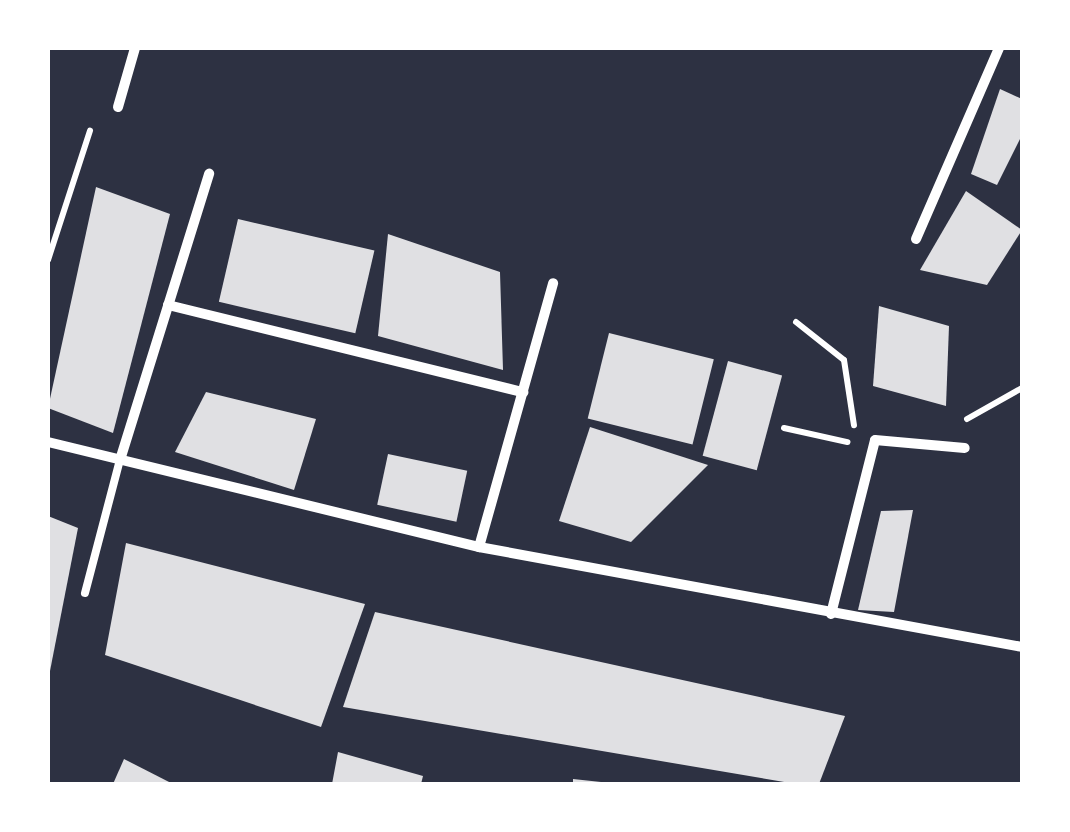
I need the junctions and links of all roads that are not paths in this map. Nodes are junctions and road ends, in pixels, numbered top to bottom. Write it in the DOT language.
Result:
graph roads {
  1 [pos="135,48"];
  2 [pos="999,48"];
  3 [pos="118,107"];
  4 [pos="209,174"];
  5 [pos="916,239"];
  6 [pos="554,283"];
  7 [pos="168,305"];
  8 [pos="523,392"];
  9 [pos="48,442"];
  10 [pos="965,448"];
  11 [pos="120,460"];
  12 [pos="479,547"];
  13 [pos="85,592"];
  14 [pos="831,614"];
  15 [pos="1022,647"];
  1 -- 3 [label="street"];
  2 -- 5 [label="street"];
  4 -- 7 [label="street"];
  6 -- 8 [label="street"];
  7 -- 8 [label="street"];
  7 -- 11 [label="street"];
  8 -- 12 [label="street"];
  9 -- 11 [label="street"];
  10 -- 14 [label="street"];
  11 -- 12 [label="street"];
  11 -- 13 [label="lane"];
  12 -- 14 [label="street"];
  14 -- 15 [label="street"];
}
